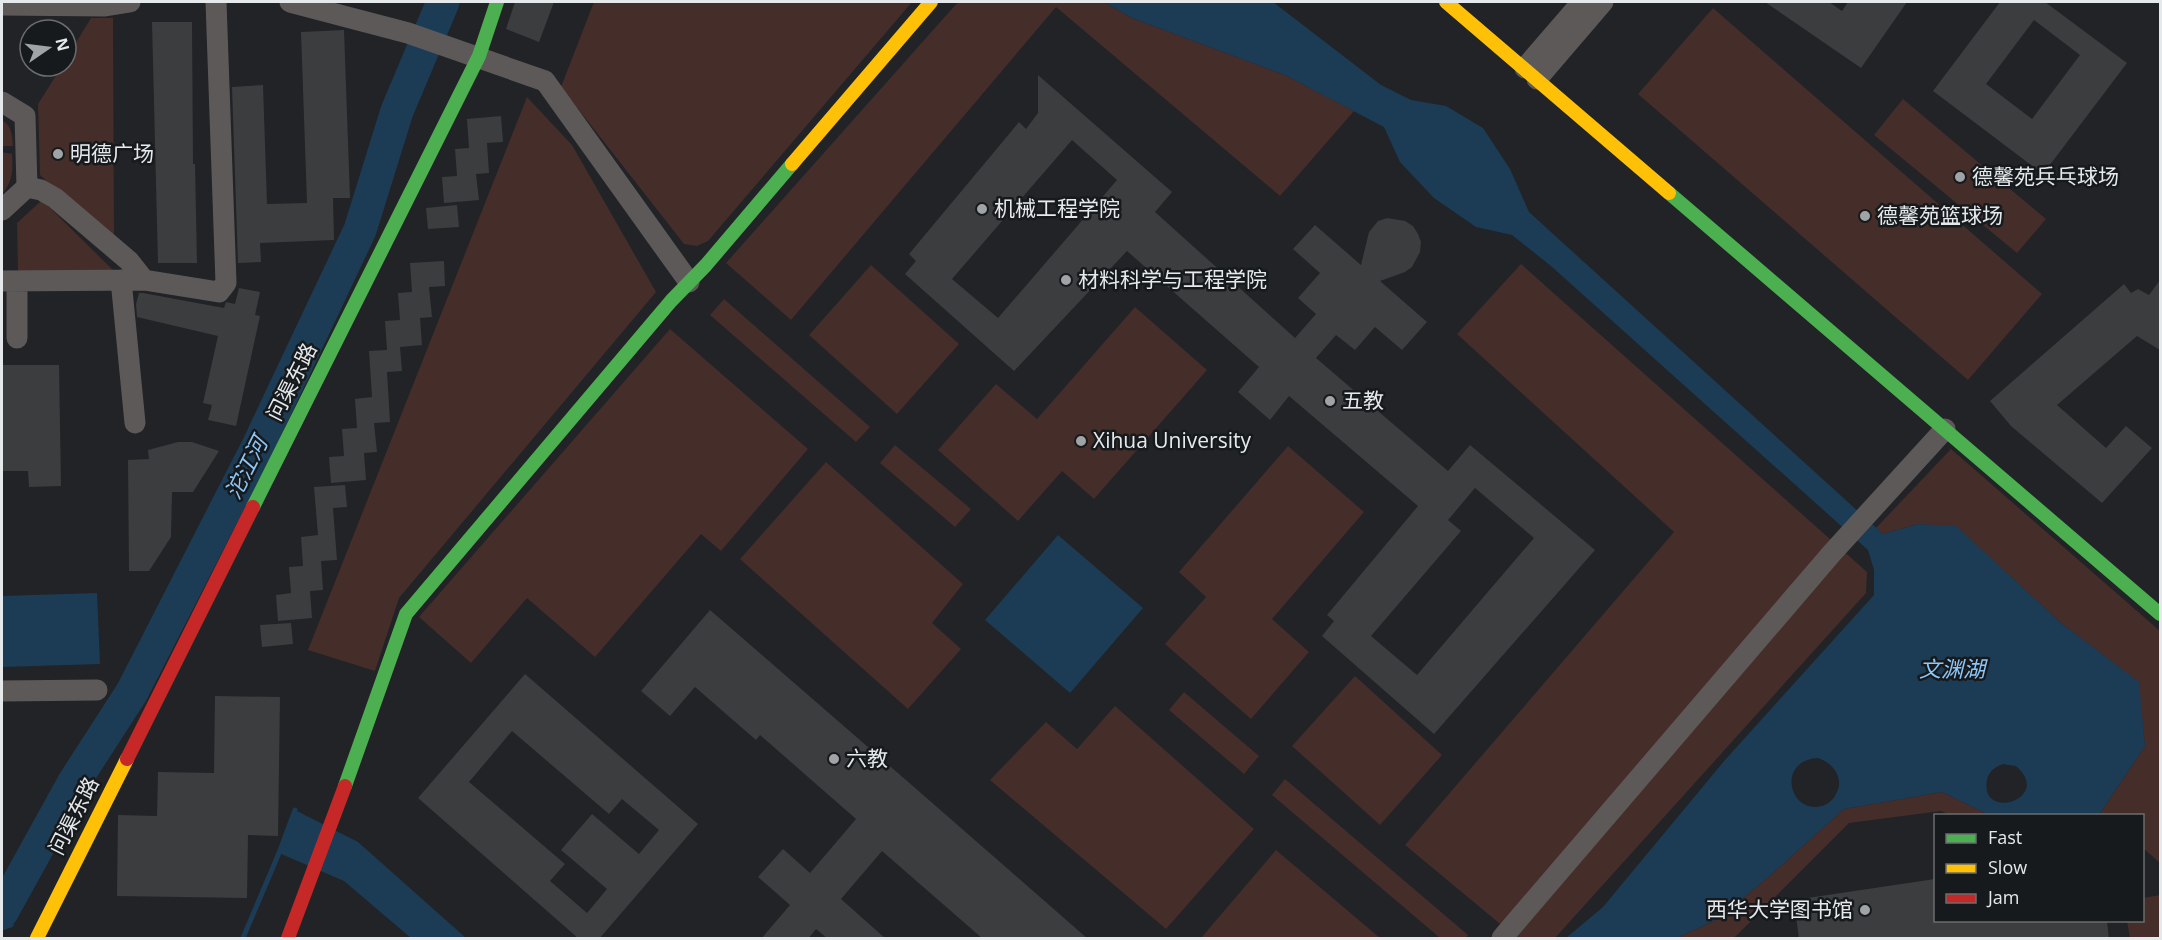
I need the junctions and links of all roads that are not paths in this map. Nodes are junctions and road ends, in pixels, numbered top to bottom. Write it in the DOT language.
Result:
graph roads {
  1 [pos="130,2"];
  2 [pos="216,2"];
  3 [pos="290,2"];
  4 [pos="497,2"];
  5 [pos="931,2"];
  6 [pos="1446,2"];
  7 [pos="1582,2"];
  8 [pos="1603,2"];
  9 [pos="2,5"];
  10 [pos="316,5"];
  11 [pos="475,55"];
  12 [pos="1531,74"];
  13 [pos="2,102"];
  14 [pos="27,186"];
  15 [pos="2,210"];
  16 [pos="121,280"];
  17 [pos="144,280"];
  18 [pos="9,281"];
  19 [pos="689,282"];
  20 [pos="17,338"];
  21 [pos="135,423"];
  22 [pos="1945,429"];
  23 [pos="2160,614"];
  24 [pos="97,690"];
  25 [pos="2,691"];
  26 [pos="37,939"];
  27 [pos="288,939"];
  28 [pos="1502,939"];
  1 -- 9 [label="street"];
  2 -- 17 [label="street"];
  3 -- 10 [label="street"];
  4 -- 11 [label="street, 问渠东路"];
  5 -- 19 [label="street"];
  6 -- 12 [label="street"];
  7 -- 12 [label="street"];
  8 -- 12 [label="street"];
  10 -- 11 [label="street"];
  11 -- 19 [label="street"];
  11 -- 26 [label="street, 问渠东路"];
  12 -- 22 [label="street"];
  13 -- 14 [label="street"];
  14 -- 15 [label="street"];
  14 -- 17 [label="street"];
  16 -- 17 [label="street"];
  16 -- 18 [label="street"];
  16 -- 21 [label="street"];
  18 -- 20 [label="street"];
  19 -- 27 [label="street"];
  22 -- 23 [label="street"];
  22 -- 28 [label="street"];
  24 -- 25 [label="street"];
}
